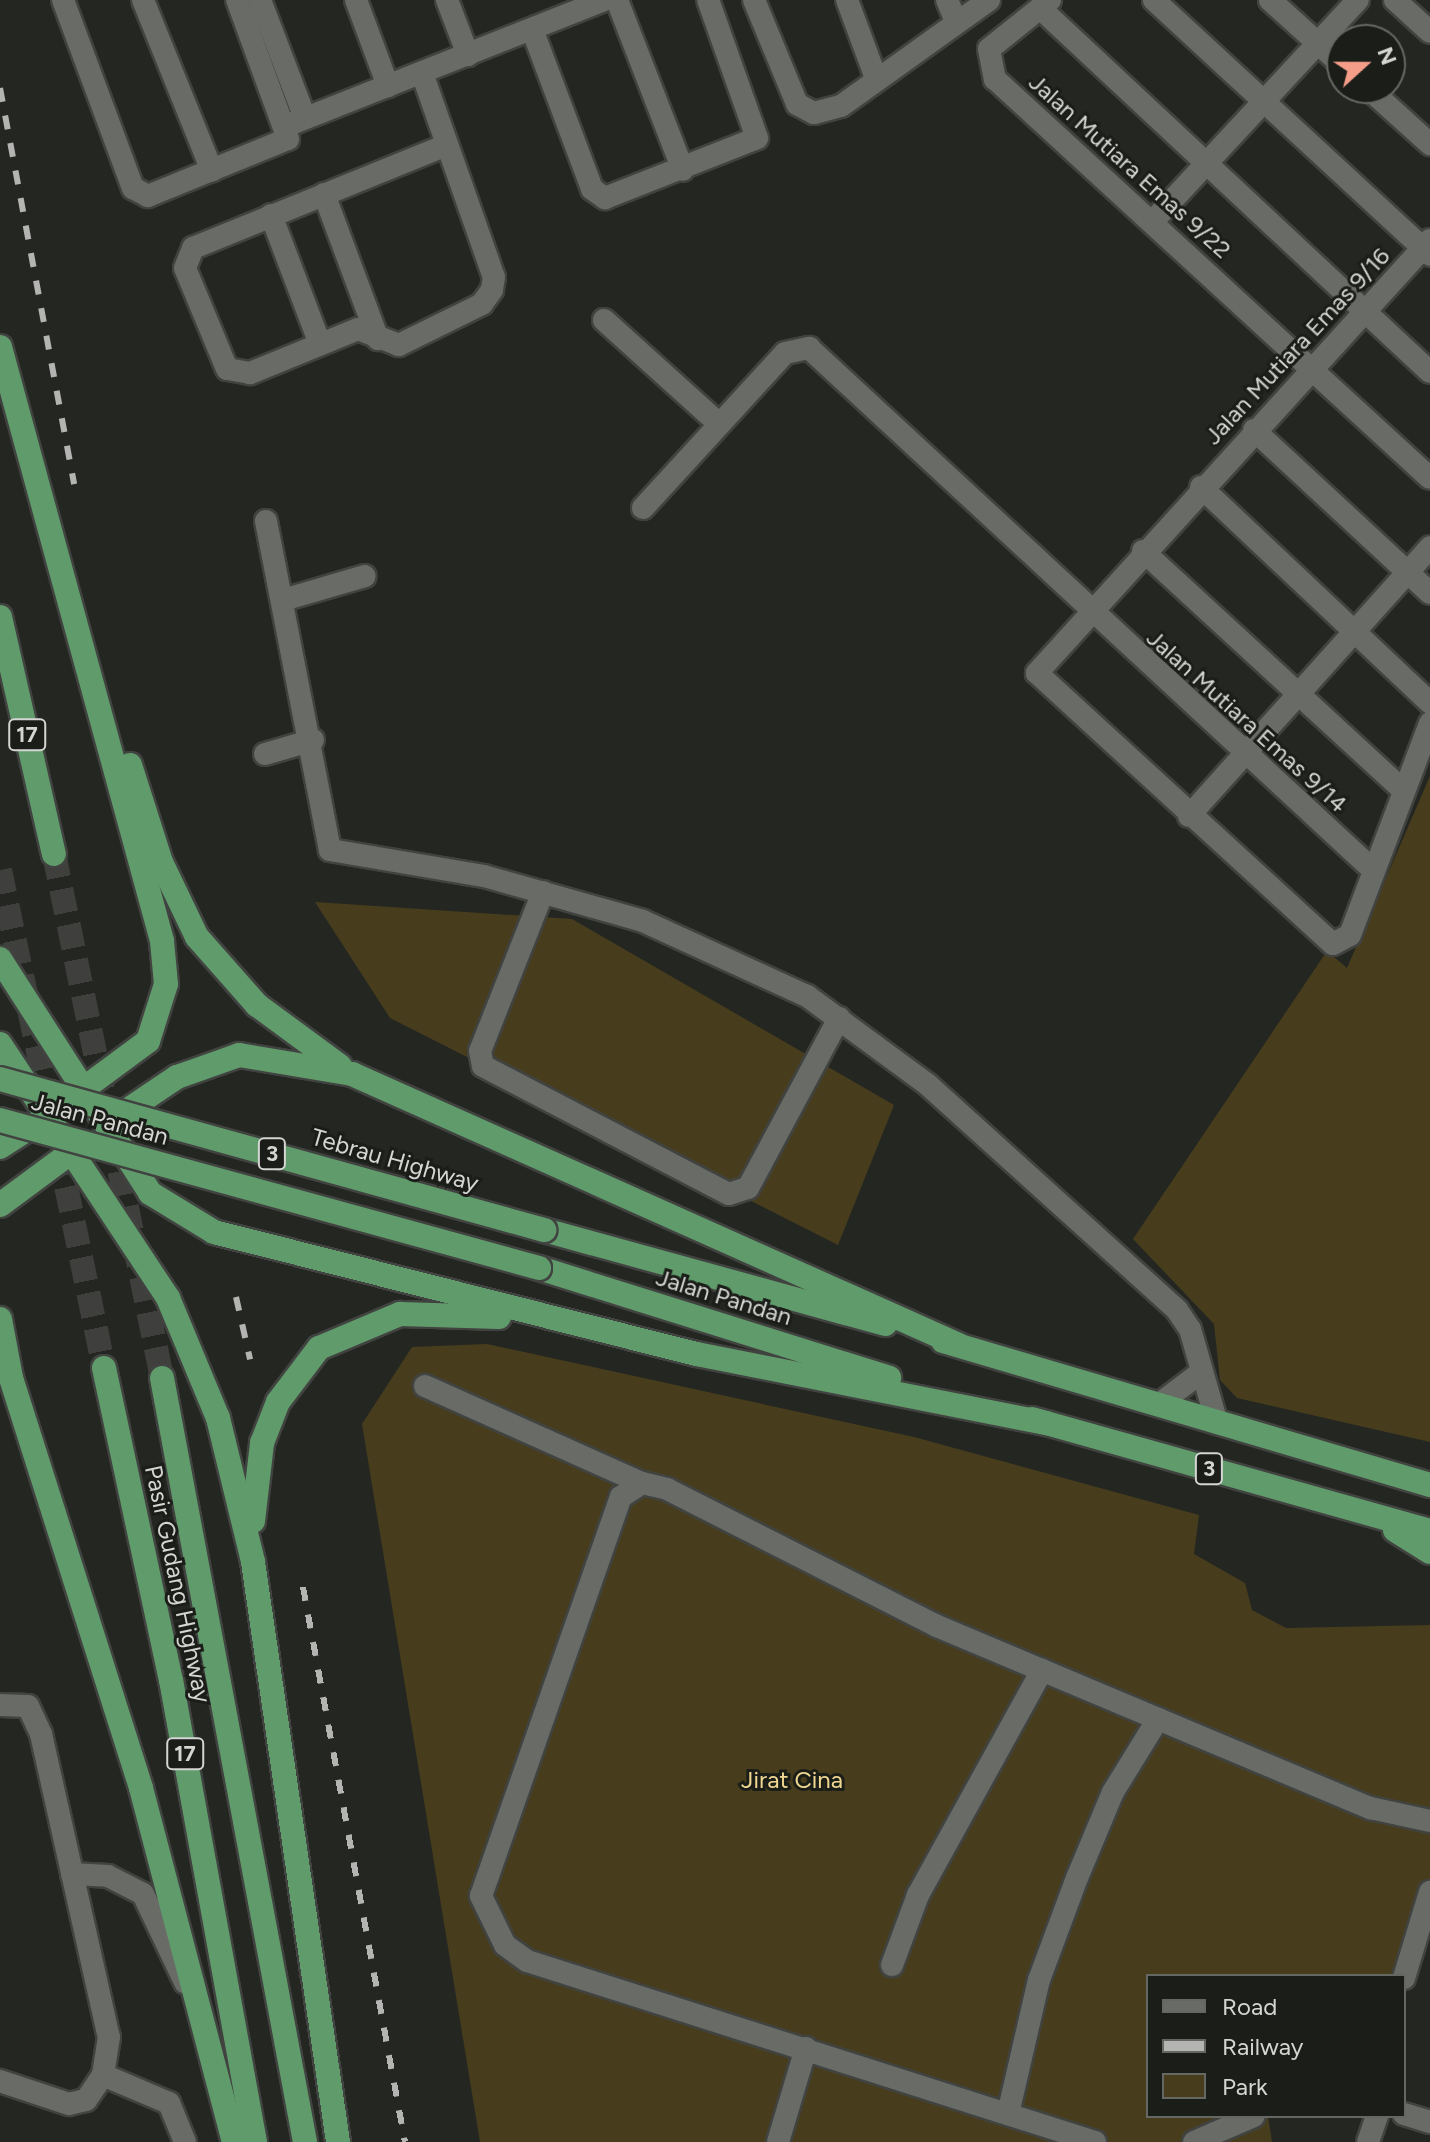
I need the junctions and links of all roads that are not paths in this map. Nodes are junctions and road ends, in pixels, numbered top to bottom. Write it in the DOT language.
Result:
graph roads {
  1 [pos="63,0"];
  2 [pos="143,0"];
  3 [pos="237,0"];
  4 [pos="260,0"];
  5 [pos="356,0"];
  6 [pos="447,0"];
  7 [pos="604,0"];
  8 [pos="617,0"];
  9 [pos="708,0"];
  10 [pos="754,0"];
  11 [pos="847,0"];
  12 [pos="989,0"];
  13 [pos="1154,0"];
  14 [pos="1270,0"];
  15 [pos="1358,0"];
  16 [pos="1395,0"];
  17 [pos="1045,4"];
  18 [pos="550,10"];
  19 [pos="952,11"];
  20 [pos="532,29"];
  21 [pos="1430,32"];
  22 [pos="1318,43"];
  23 [pos="1326,50"];
  24 [pos="468,55"];
  25 [pos="422,73"];
  26 [pos="876,78"];
  27 [pos="388,86"];
  28 [pos="1264,101"];
  29 [pos="1386,104"];
  30 [pos="295,122"];
  31 [pos="1430,144"];
  32 [pos="447,145"];
  33 [pos="1206,164"];
  34 [pos="683,170"];
  35 [pos="212,171"];
  36 [pos="324,194"];
  37 [pos="271,215"];
  38 [pos="1154,220"];
  39 [pos="1428,248"];
  40 [pos="1363,311"];
  41 [pos="604,320"];
  42 [pos="378,339"];
  43 [pos="320,344"];
  44 [pos="0,347"];
  45 [pos="1313,367"];
  46 [pos="1430,372"];
  47 [pos="718,423"];
  48 [pos="1254,430"];
  49 [pos="1430,478"];
  50 [pos="1201,487"];
  51 [pos="46,507"];
  52 [pos="643,508"];
  53 [pos="266,521"];
  54 [pos="1430,547"];
  55 [pos="1143,551"];
  56 [pos="1408,572"];
  57 [pos="365,576"];
  58 [pos="1430,593"];
  59 [pos="283,600"];
  60 [pos="1087,611"];
  61 [pos="0,617"];
  62 [pos="1356,630"];
  63 [pos="1297,694"];
  64 [pos="1430,703"];
  65 [pos="1430,723"];
  66 [pos="313,740"];
  67 [pos="1244,753"];
  68 [pos="265,754"];
  69 [pos="1402,789"];
  70 [pos="1189,816"];
  71 [pos="54,854"];
  72 [pos="1372,869"];
  73 [pos="543,892"];
  74 [pos="0,959"];
  75 [pos="839,1018"];
  76 [pos="0,1044"];
  77 [pos="352,1074"];
  78 [pos="0,1079"];
  79 [pos="83,1089"];
  80 [pos="48,1116"];
  81 [pos="0,1120"];
  82 [pos="107,1125"];
  83 [pos="0,1147"];
  84 [pos="70,1153"];
  85 [pos="0,1205"];
  86 [pos="544,1230"];
  87 [pos="0,1319"];
  88 [pos="554,1319"];
  89 [pos="959,1345"];
  90 [pos="0,1355"];
  91 [pos="104,1368"];
  92 [pos="1200,1373"];
  93 [pos="11,1378"];
  94 [pos="162,1378"];
  95 [pos="425,1386"];
  96 [pos="1158,1405"];
  97 [pos="1046,1423"];
  98 [pos="1217,1423"];
  99 [pos="1393,1472"];
  100 [pos="1430,1475"];
  101 [pos="642,1483"];
  102 [pos="1430,1485"];
  103 [pos="1372,1514"];
  104 [pos="1430,1531"];
  105 [pos="1430,1552"];
  106 [pos="253,1562"];
  107 [pos="1042,1670"];
  108 [pos="0,1705"];
  109 [pos="1158,1719"];
  110 [pos="1430,1821"];
  111 [pos="72,1874"];
  112 [pos="1430,1892"];
  113 [pos="892,1965"];
  114 [pos="1405,1974"];
  115 [pos="200,2012"];
  116 [pos="806,2048"];
  117 [pos="103,2075"];
  118 [pos="0,2081"];
  119 [pos="1008,2114"];
  120 [pos="1406,2115"];
  121 [pos="1249,2118"];
  122 [pos="1376,2118"];
  123 [pos="1430,2122"];
  124 [pos="185,2142"];
  125 [pos="234,2142"];
  126 [pos="255,2142"];
  127 [pos="305,2142"];
  128 [pos="338,2142"];
  129 [pos="778,2142"];
  130 [pos="1095,2142"];
  131 [pos="1194,2142"];
  132 [pos="1368,2142"];
  1 -- 35 [label="street"];
  2 -- 35 [label="street"];
  3 -- 30 [label="street"];
  4 -- 30 [label="street"];
  5 -- 27 [label="street"];
  6 -- 24 [label="street"];
  7 -- 18 [label="street"];
  8 -- 34 [label="street"];
  9 -- 34 [label="street"];
  10 -- 26 [label="street"];
  11 -- 26 [label="street"];
  12 -- 19 [label="street"];
  13 -- 28 [label="street"];
  14 -- 22 [label="street"];
  15 -- 22 [label="street"];
  16 -- 21 [label="street"];
  17 -- 33 [label="street"];
  17 -- 38 [label="street, Jalan Mutiara Emas 9/22"];
  18 -- 20 [label="street"];
  19 -- 26 [label="street"];
  20 -- 24 [label="street"];
  20 -- 34 [label="street"];
  22 -- 23 [label="street"];
  22 -- 28 [label="street"];
  24 -- 25 [label="street"];
  25 -- 27 [label="street"];
  25 -- 32 [label="street"];
  27 -- 30 [label="street"];
  28 -- 33 [label="street"];
  28 -- 39 [label="street"];
  29 -- 31 [label="street"];
  30 -- 35 [label="street"];
  32 -- 36 [label="street"];
  32 -- 42 [label="street"];
  33 -- 38 [label="street"];
  33 -- 40 [label="street"];
  36 -- 37 [label="street"];
  36 -- 42 [label="street"];
  37 -- 43 [label="street"];
  37 -- 43 [label="street"];
  38 -- 45 [label="street, Jalan Mutiara Emas 9/22"];
  39 -- 40 [label="street, Jalan Mutiara Emas 9/16"];
  40 -- 45 [label="street, Jalan Mutiara Emas 9/16"];
  40 -- 46 [label="street"];
  41 -- 47 [label="street"];
  42 -- 43 [label="street"];
  44 -- 51 [label="highway"];
  45 -- 48 [label="street, Jalan Mutiara Emas 9/16"];
  45 -- 49 [label="street, Jalan Mutiara Emas 9/22"];
  47 -- 52 [label="street"];
  47 -- 60 [label="street, Jalan Mutiara Emas 9/14"];
  48 -- 50 [label="street, Jalan Mutiara Emas 9/16"];
  48 -- 56 [label="street"];
  50 -- 55 [label="street, Jalan Mutiara Emas 9/16"];
  50 -- 62 [label="street"];
  51 -- 77 [label="highway"];
  51 -- 79 [label="highway"];
  53 -- 59 [label="street"];
  54 -- 56 [label="street"];
  55 -- 60 [label="street, Jalan Mutiara Emas 9/16"];
  55 -- 63 [label="street"];
  56 -- 58 [label="street"];
  56 -- 62 [label="street"];
  57 -- 59 [label="street"];
  59 -- 66 [label="street"];
  60 -- 67 [label="street, Jalan Mutiara Emas 9/14"];
  60 -- 70 [label="street, Jalan Mutiara Emas 9/16"];
  61 -- 71 [label="highway, 17"];
  62 -- 63 [label="street"];
  62 -- 64 [label="street"];
  63 -- 67 [label="street"];
  63 -- 69 [label="street"];
  65 -- 69 [label="street"];
  66 -- 68 [label="street"];
  66 -- 73 [label="street"];
  67 -- 70 [label="street"];
  67 -- 72 [label="street, Jalan Mutiara Emas 9/14"];
  69 -- 72 [label="street"];
  70 -- 72 [label="street"];
  73 -- 75 [label="street"];
  73 -- 75 [label="street"];
  74 -- 79 [label="highway"];
  75 -- 92 [label="street"];
  76 -- 80 [label="highway"];
  77 -- 82 [label="highway"];
  77 -- 89 [label="highway"];
  78 -- 86 [label="highway, Tebrau Highway / 3, bridge"];
  79 -- 80 [label="highway"];
  79 -- 82 [label="highway"];
  80 -- 83 [label="highway"];
  80 -- 84 [label="highway"];
  81 -- 97 [label="highway, Jalan Pandan / 3, bridge"];
  82 -- 84 [label="highway"];
  82 -- 88 [label="highway"];
  84 -- 85 [label="highway"];
  84 -- 106 [label="highway"];
  86 -- 89 [label="highway, Jalan Pandan / 3"];
  87 -- 93 [label="highway"];
  88 -- 97 [label="highway"];
  88 -- 106 [label="highway"];
  89 -- 96 [label="highway, Jalan Pandan / 3"];
  90 -- 93 [label="highway"];
  91 -- 126 [label="highway, Pasir Gudang Highway / 17"];
  92 -- 96 [label="street"];
  92 -- 98 [label="street"];
  93 -- 115 [label="highway"];
  94 -- 127 [label="highway, Pasir Gudang Highway / 17"];
  95 -- 101 [label="street"];
  96 -- 98 [label="highway, Jalan Pandan / 3"];
  97 -- 103 [label="highway, Jalan Pandan / 3"];
  98 -- 99 [label="highway, Jalan Pandan / 3"];
  99 -- 100 [label="highway"];
  99 -- 102 [label="highway, Jalan Pandan / 3"];
  101 -- 107 [label="street"];
  101 -- 116 [label="street"];
  103 -- 104 [label="highway, Jalan Pandan / 3"];
  103 -- 105 [label="highway"];
  106 -- 128 [label="highway"];
  107 -- 109 [label="street"];
  107 -- 113 [label="street"];
  108 -- 111 [label="street"];
  109 -- 110 [label="street"];
  109 -- 119 [label="street"];
  111 -- 115 [label="street"];
  111 -- 117 [label="street"];
  112 -- 114 [label="street"];
  115 -- 125 [label="highway"];
  116 -- 119 [label="street"];
  116 -- 129 [label="street"];
  117 -- 118 [label="street"];
  117 -- 124 [label="street"];
  119 -- 130 [label="street"];
  120 -- 123 [label="street"];
  121 -- 131 [label="street"];
  122 -- 132 [label="street"];
}
